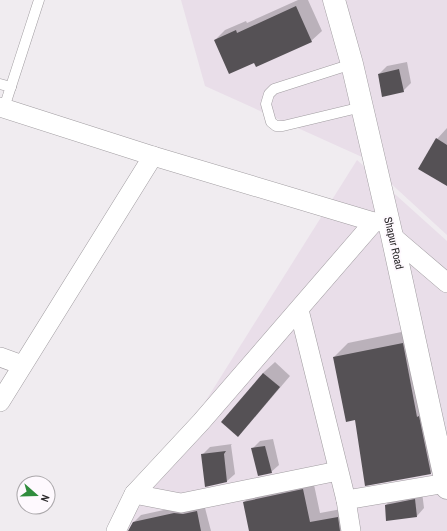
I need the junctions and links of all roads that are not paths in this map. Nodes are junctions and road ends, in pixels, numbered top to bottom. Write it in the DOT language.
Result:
graph roads {
  1 [pos="39,0"];
  2 [pos="334,0"];
  3 [pos="352,64"];
  4 [pos="0,84"];
  5 [pos="11,87"];
  6 [pos="2,107"];
  7 [pos="362,107"];
  8 [pos="153,156"];
  9 [pos="385,226"];
  10 [pos="447,282"];
  11 [pos="299,310"];
  12 [pos="0,358"];
  13 [pos="22,365"];
  14 [pos="0,402"];
  15 [pos="338,471"];
  16 [pos="446,486"];
  17 [pos="134,494"];
  18 [pos="346,500"];
  19 [pos="116,531"];
  20 [pos="351,531"];
  1 -- 5 [label="lane"];
  2 -- 3 [label="street, Shapur Road"];
  3 -- 7 [label="street, Shapur Road"];
  3 -- 7 [label="lane"];
  4 -- 5 [label="lane"];
  5 -- 6 [label="lane"];
  6 -- 8 [label="street"];
  7 -- 9 [label="street, Shapur Road"];
  8 -- 9 [label="street"];
  8 -- 13 [label="street"];
  9 -- 10 [label="street"];
  9 -- 11 [label="street"];
  9 -- 16 [label="street, Shapur Road"];
  11 -- 15 [label="street"];
  11 -- 17 [label="street"];
  12 -- 13 [label="street"];
  13 -- 14 [label="street"];
  15 -- 17 [label="street"];
  15 -- 18 [label="street"];
  16 -- 18 [label="street"];
  17 -- 19 [label="street"];
  18 -- 20 [label="street"];
}
